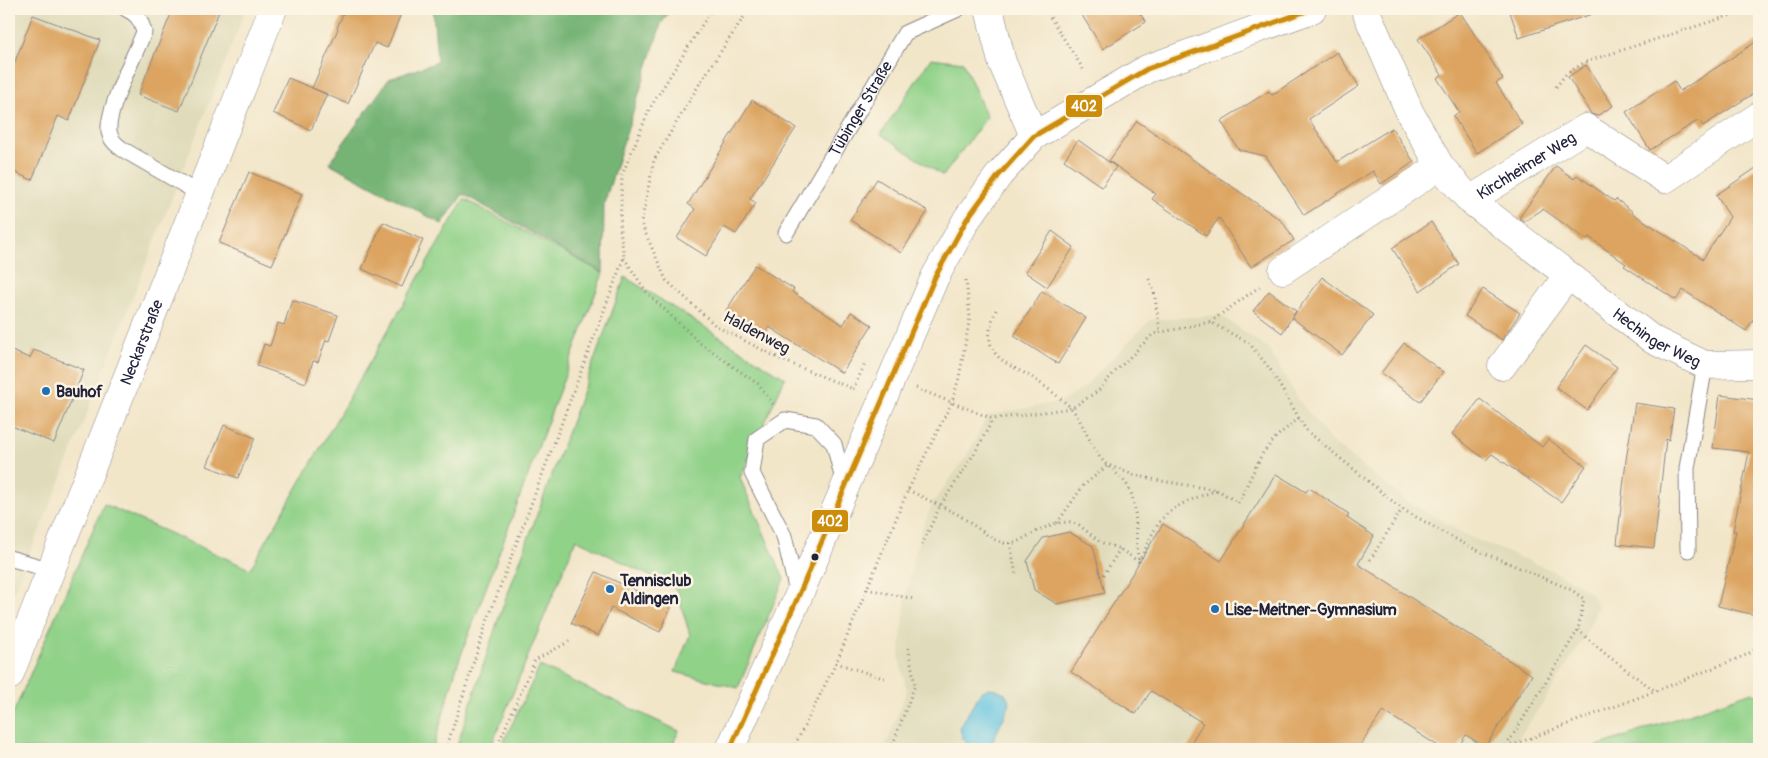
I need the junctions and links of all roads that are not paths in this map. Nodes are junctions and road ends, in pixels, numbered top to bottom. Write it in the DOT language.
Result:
graph roads {
  1 [pos="126,9"];
  2 [pos="273,9"];
  3 [pos="958,9"];
  4 [pos="989,9"];
  5 [pos="1312,9"];
  6 [pos="1365,9"];
  7 [pos="1759,116"];
  8 [pos="1034,136"];
  9 [pos="1440,166"];
  10 [pos="200,194"];
  11 [pos="1470,200"];
  12 [pos="786,233"];
  13 [pos="1283,270"];
  14 [pos="1568,275"];
  15 [pos="1759,364"];
  16 [pos="1705,365"];
  17 [pos="1502,366"];
  18 [pos="845,488"];
  19 [pos="1688,550"];
  20 [pos="9,558"];
  21 [pos="51,570"];
  22 [pos="798,597"];
  23 [pos="9,676"];
  24 [pos="730,749"];
  1 -- 10 [label="lane"];
  2 -- 10 [label="street, Neckarstraße"];
  3 -- 12 [label="lane, Tübinger Straße"];
  4 -- 8 [label="street"];
  5 -- 8 [label="street"];
  6 -- 9 [label="street, Hechinger Weg"];
  7 -- 11 [label="street, Kirchheimer Weg"];
  8 -- 18 [label="street"];
  9 -- 11 [label="street, Hechinger Weg"];
  9 -- 13 [label="street"];
  10 -- 21 [label="street, Neckarstraße"];
  11 -- 14 [label="street, Hechinger Weg"];
  14 -- 16 [label="street, Hechinger Weg"];
  14 -- 17 [label="street"];
  15 -- 16 [label="street, Hechinger Weg"];
  16 -- 19 [label="lane"];
  18 -- 22 [label="street"];
  18 -- 22 [label="lane"];
  20 -- 21 [label="lane"];
  21 -- 23 [label="street, Neckarstraße"];
  22 -- 24 [label="street"];
}
